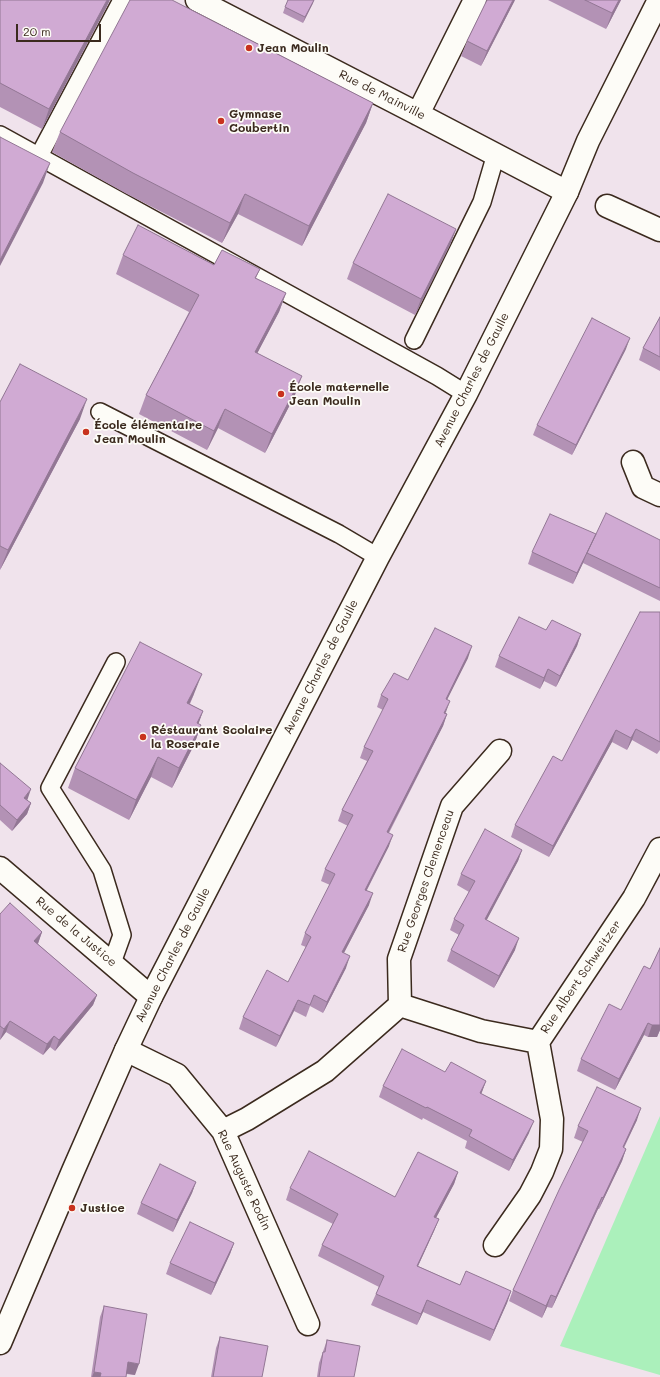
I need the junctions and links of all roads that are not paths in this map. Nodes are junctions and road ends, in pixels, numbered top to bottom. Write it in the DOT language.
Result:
graph roads {
  1 [pos="122,0"];
  2 [pos="197,0"];
  3 [pos="475,0"];
  4 [pos="659,0"];
  5 [pos="418,114"];
  6 [pos="0,134"];
  7 [pos="496,154"];
  8 [pos="39,156"];
  9 [pos="567,192"];
  10 [pos="607,206"];
  11 [pos="660,230"];
  12 [pos="414,340"];
  13 [pos="466,394"];
  14 [pos="100,412"];
  15 [pos="633,462"];
  16 [pos="660,496"];
  17 [pos="378,557"];
  18 [pos="116,662"];
  19 [pos="500,751"];
  20 [pos="660,849"];
  21 [pos="0,868"];
  22 [pos="112,963"];
  23 [pos="151,997"];
  24 [pos="400,1004"];
  25 [pos="538,1042"];
  26 [pos="126,1050"];
  27 [pos="223,1131"];
  28 [pos="495,1245"];
  29 [pos="308,1324"];
  30 [pos="0,1343"];
  1 -- 8 [label="lane"];
  2 -- 5 [label="street, Rue de Mainville"];
  3 -- 5 [label="street"];
  4 -- 9 [label="street, Avenue Charles de Gaulle"];
  5 -- 7 [label="street, Rue de Mainville"];
  6 -- 8 [label="lane"];
  7 -- 9 [label="street, Rue de Mainville"];
  7 -- 12 [label="lane"];
  8 -- 13 [label="lane"];
  9 -- 13 [label="street, Avenue Charles de Gaulle"];
  10 -- 11 [label="street"];
  13 -- 17 [label="street, Avenue Charles de Gaulle"];
  14 -- 17 [label="lane"];
  15 -- 16 [label="street"];
  17 -- 23 [label="street, Avenue Charles de Gaulle"];
  18 -- 22 [label="lane"];
  19 -- 24 [label="street, Rue Georges Clemenceau"];
  20 -- 25 [label="street, Rue Albert Schweitzer"];
  21 -- 22 [label="street, Rue de la Justice"];
  22 -- 23 [label="street, Rue de la Justice"];
  23 -- 26 [label="street, Avenue Charles de Gaulle"];
  24 -- 25 [label="street, Rue Albert Schweitzer"];
  24 -- 27 [label="street"];
  25 -- 28 [label="street"];
  26 -- 27 [label="street, Rue Auguste Rodin"];
  26 -- 30 [label="street, Avenue Charles de Gaulle"];
  27 -- 29 [label="street, Rue Auguste Rodin"];
}
